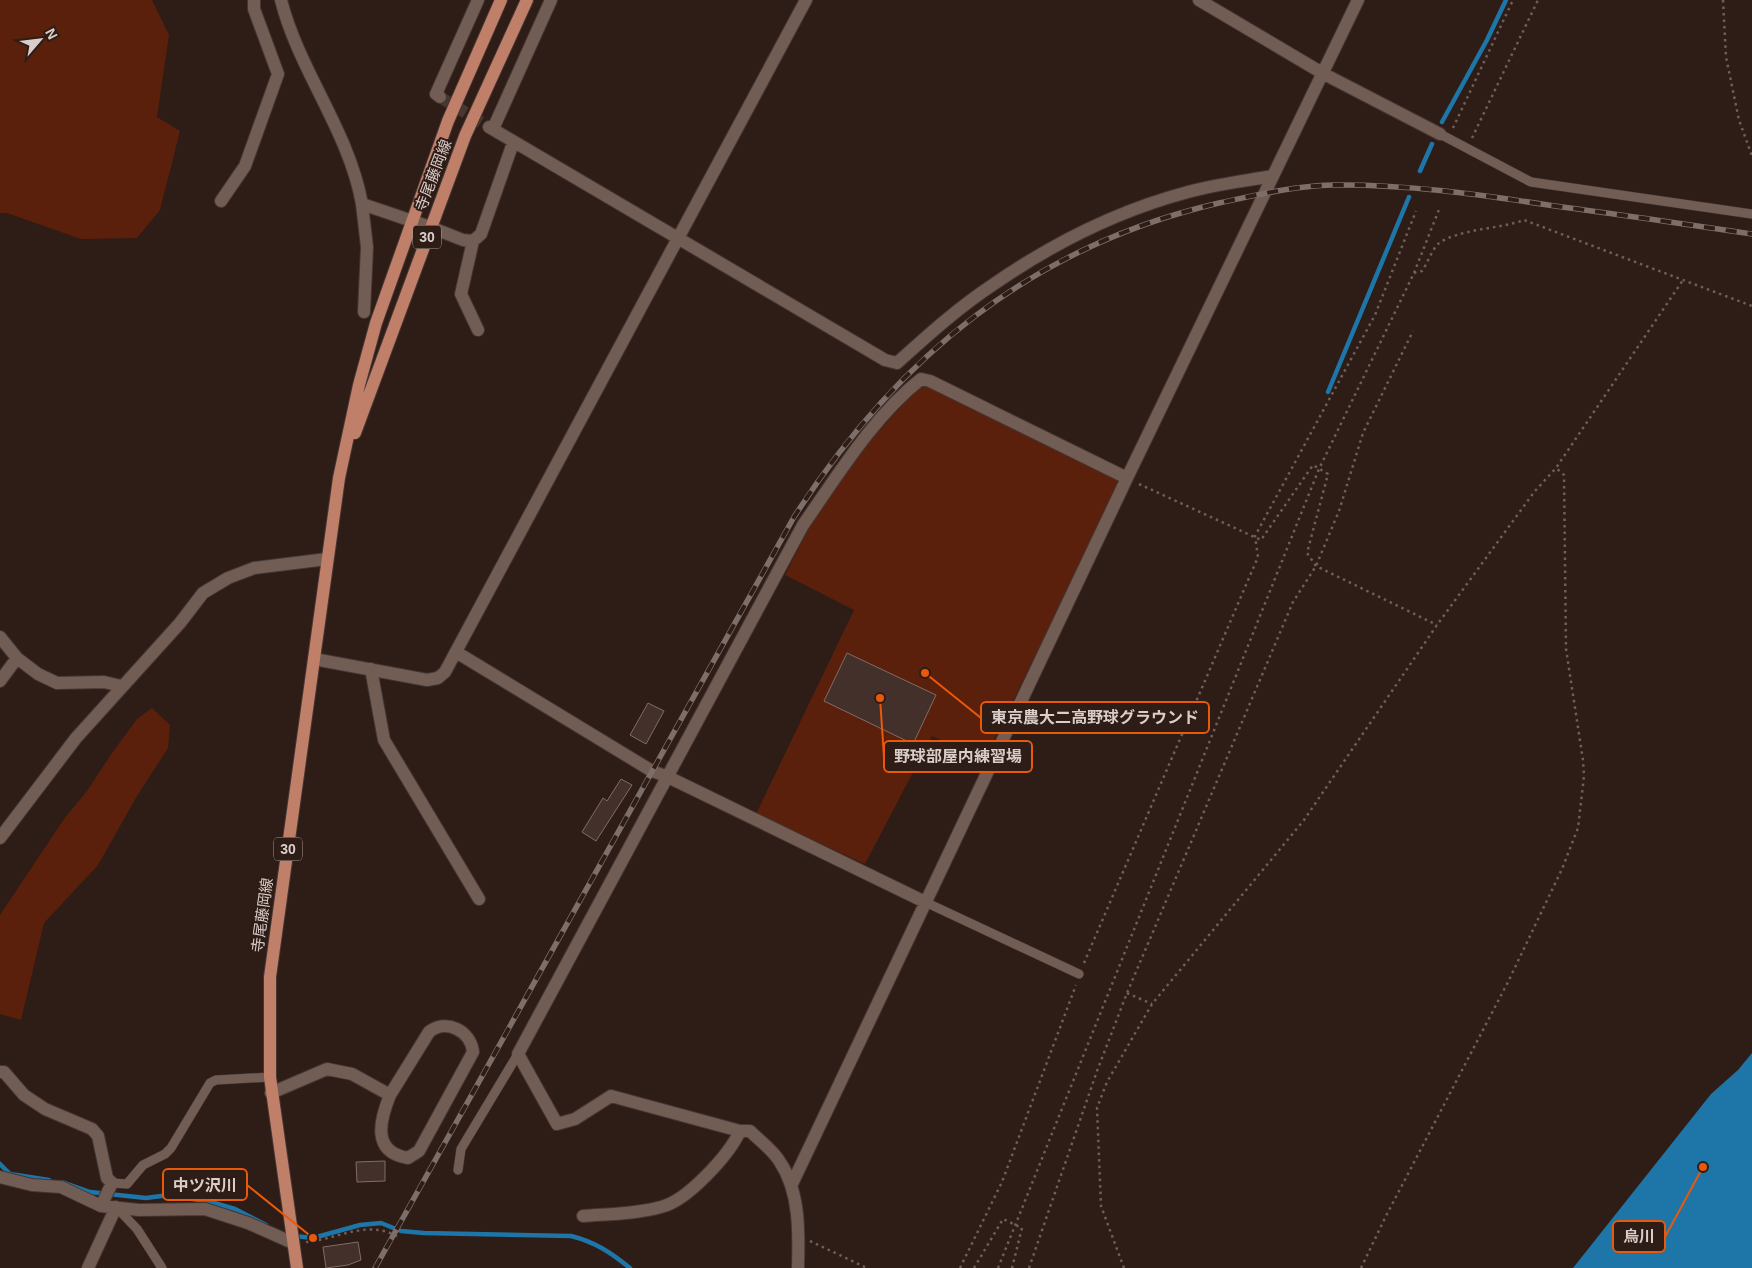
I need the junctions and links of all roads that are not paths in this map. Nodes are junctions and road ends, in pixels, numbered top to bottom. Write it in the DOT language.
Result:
graph roads {
  1 [pos="254,0"];
  2 [pos="281,0"];
  3 [pos="478,0"];
  4 [pos="500,0"];
  5 [pos="527,0"];
  6 [pos="551,0"];
  7 [pos="806,0"];
  8 [pos="1199,0"];
  9 [pos="1358,0"];
  10 [pos="1324,74"];
  11 [pos="440,97"];
  12 [pos="1444,136"];
  13 [pos="514,143"];
  14 [pos="1273,176"];
  15 [pos="221,201"];
  16 [pos="362,204"];
  17 [pos="1752,214"];
  18 [pos="412,220"];
  19 [pos="430,227"];
  20 [pos="679,240"];
  21 [pos="473,241"];
  22 [pos="364,312"];
  23 [pos="478,330"];
  24 [pos="339,478"];
  25 [pos="1127,478"];
  26 [pos="327,559"];
  27 [pos="0,637"];
  28 [pos="456,652"];
  29 [pos="17,658"];
  30 [pos="314,659"];
  31 [pos="371,669"];
  32 [pos="0,681"];
  33 [pos="122,686"];
  34 [pos="668,777"];
  35 [pos="0,838"];
  36 [pos="479,899"];
  37 [pos="925,902"];
  38 [pos="1079,974"];
  39 [pos="518,1054"];
  40 [pos="0,1072"];
  41 [pos="270,1077"];
  42 [pos="271,1093"];
  43 [pos="390,1095"];
  44 [pos="740,1131"];
  45 [pos="458,1170"];
  46 [pos="0,1177"];
  47 [pos="112,1183"];
  48 [pos="792,1184"];
  49 [pos="102,1206"];
  50 [pos="116,1208"];
  51 [pos="583,1216"];
  52 [pos="296,1245"];
  53 [pos="88,1268"];
  54 [pos="162,1268"];
  55 [pos="289,1268"];
  56 [pos="297,1268"];
  57 [pos="798,1268"];
  1 -- 15 [label="street"];
  2 -- 16 [label="street"];
  3 -- 11 [label="street"];
  4 -- 18 [label="main road, 寺尾藤岡線 / 30"];
  5 -- 19 [label="main road, 寺尾藤岡線 / 30"];
  6 -- 13 [label="street"];
  7 -- 20 [label="street"];
  8 -- 10 [label="street"];
  9 -- 10 [label="street"];
  10 -- 12 [label="street"];
  10 -- 14 [label="street"];
  12 -- 17 [label="lane"];
  13 -- 20 [label="street"];
  13 -- 21 [label="street"];
  14 -- 20 [label="street"];
  14 -- 25 [label="street"];
  16 -- 18 [label="street"];
  16 -- 22 [label="street"];
  18 -- 19 [label="street"];
  18 -- 24 [label="main road, 寺尾藤岡線 / 30"];
  19 -- 21 [label="street"];
  19 -- 24 [label="main road, 寺尾藤岡線 / 30"];
  20 -- 28 [label="street"];
  21 -- 23 [label="street"];
  24 -- 26 [label="main road, 寺尾藤岡線 / 30"];
  25 -- 34 [label="street"];
  25 -- 37 [label="street"];
  26 -- 30 [label="main road, 寺尾藤岡線 / 30"];
  26 -- 33 [label="street"];
  27 -- 29 [label="street"];
  28 -- 31 [label="street"];
  28 -- 34 [label="street"];
  29 -- 32 [label="street"];
  29 -- 33 [label="street"];
  30 -- 31 [label="street"];
  30 -- 41 [label="main road, 寺尾藤岡線 / 30"];
  31 -- 36 [label="street"];
  33 -- 35 [label="street"];
  34 -- 37 [label="street"];
  34 -- 39 [label="street"];
  37 -- 38 [label="lane"];
  37 -- 48 [label="street"];
  39 -- 44 [label="street"];
  39 -- 45 [label="lane"];
  40 -- 47 [label="street"];
  41 -- 42 [label="main road, 寺尾藤岡線 / 30"];
  41 -- 47 [label="lane"];
  42 -- 43 [label="street"];
  42 -- 52 [label="main road, 寺尾藤岡線 / 30"];
  43 -- 43 [label="street"];
  44 -- 48 [label="street"];
  44 -- 51 [label="street"];
  46 -- 49 [label="street"];
  47 -- 49 [label="street"];
  48 -- 57 [label="street"];
  49 -- 50 [label="street"];
  50 -- 52 [label="street"];
  50 -- 53 [label="street"];
  50 -- 54 [label="lane"];
  52 -- 55 [label="street"];
  52 -- 56 [label="main road, 寺尾藤岡線 / 30"];
}
